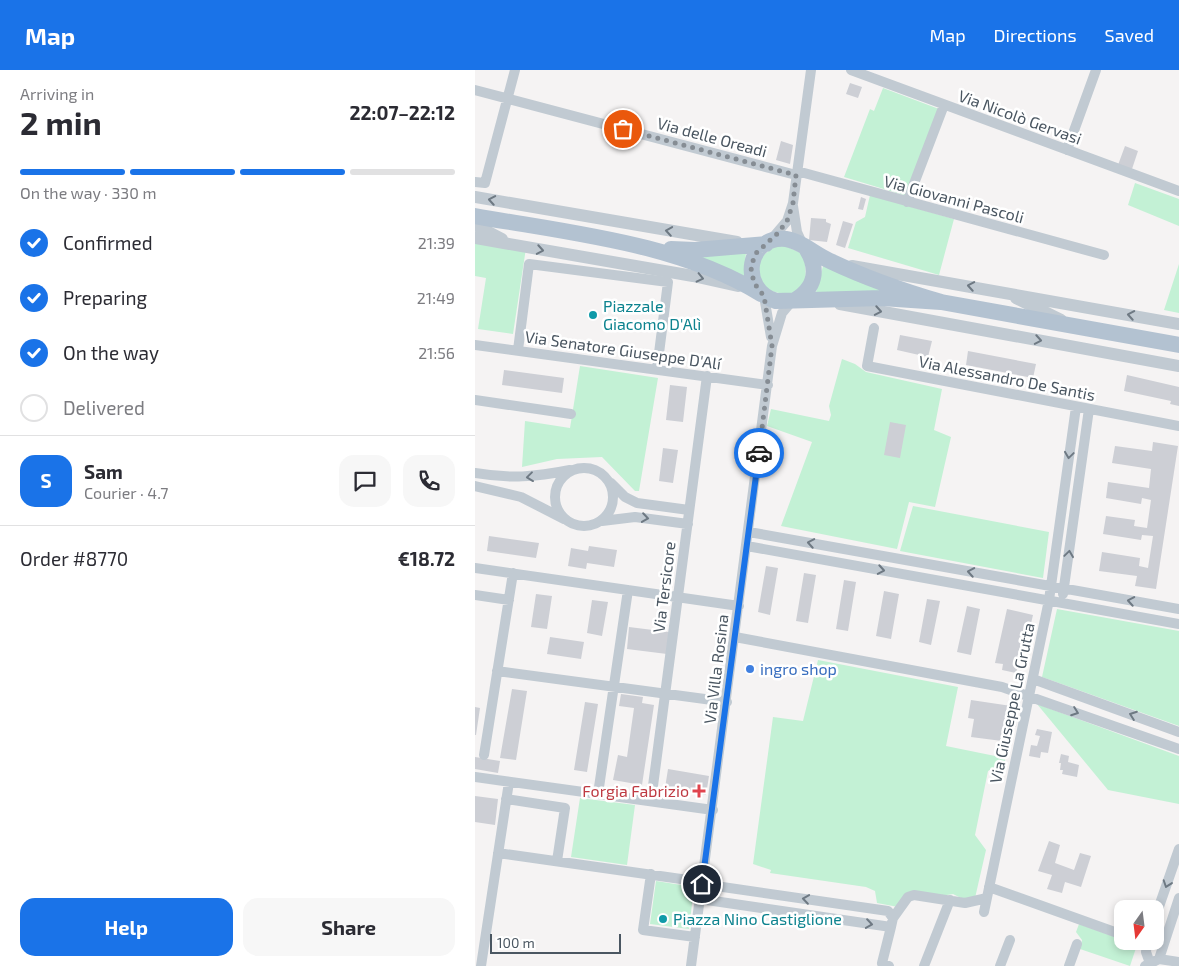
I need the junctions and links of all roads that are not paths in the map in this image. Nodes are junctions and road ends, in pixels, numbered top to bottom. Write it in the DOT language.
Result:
graph roads {
  1 [pos="515,70"];
  2 [pos="809,70"];
  3 [pos="851,70"];
  4 [pos="1096,70"];
  5 [pos="475,90"];
  6 [pos="507,99"];
  7 [pos="944,105"];
  8 [pos="1067,150"];
  9 [pos="797,173"];
  10 [pos="475,182"];
  11 [pos="1179,191"];
  12 [pos="475,197"];
  13 [pos="907,202"];
  14 [pos="793,203"];
  15 [pos="475,216"];
  16 [pos="475,225"];
  17 [pos="475,238"];
  18 [pos="762,244"];
  19 [pos="513,246"];
  20 [pos="639,246"];
  21 [pos="806,249"];
  22 [pos="1104,256"];
  23 [pos="831,262"];
  24 [pos="1002,291"];
  25 [pos="760,294"];
  26 [pos="813,299"];
  27 [pos="793,300"];
  28 [pos="941,302"];
  29 [pos="1179,324"];
  30 [pos="1072,325"];
  31 [pos="874,328"];
  32 [pos="475,345"];
  33 [pos="1179,345"];
  34 [pos="772,346"];
  35 [pos="518,350"];
  36 [pos="1179,366"];
  37 [pos="657,370"];
  38 [pos="707,376"];
  39 [pos="768,385"];
  40 [pos="475,400"];
  41 [pos="1076,407"];
  42 [pos="1089,409"];
  43 [pos="571,414"];
  44 [pos="1179,426"];
  45 [pos="578,468"];
  46 [pos="475,473"];
  47 [pos="611,483"];
  48 [pos="475,486"];
  49 [pos="1063,499"];
  50 [pos="1076,500"];
  51 [pos="689,510"];
  52 [pos="566,520"];
  53 [pos="602,521"];
  54 [pos="687,524"];
  55 [pos="749,532"];
  56 [pos="780,538"];
  57 [pos="747,546"];
  58 [pos="778,552"];
  59 [pos="861,552"];
  60 [pos="858,566"];
  61 [pos="475,568"];
  62 [pos="951,568"];
  63 [pos="513,573"];
  64 [pos="949,582"];
  65 [pos="1051,586"];
  66 [pos="1064,589"];
  67 [pos="629,590"];
  68 [pos="475,595"];
  69 [pos="678,597"];
  70 [pos="509,600"];
  71 [pos="1049,600"];
  72 [pos="1062,603"];
  73 [pos="739,606"];
  74 [pos="1179,609"];
  75 [pos="1179,624"];
  76 [pos="735,637"];
  77 [pos="497,671"];
  78 [pos="614,687"];
  79 [pos="1031,688"];
  80 [pos="665,693"];
  81 [pos="727,702"];
  82 [pos="1179,732"];
  83 [pos="1179,749"];
  84 [pos="483,755"];
  85 [pos="475,777"];
  86 [pos="509,782"];
  87 [pos="598,794"];
  88 [pos="506,799"];
  89 [pos="651,801"];
  90 [pos="713,810"];
  91 [pos="1179,849"];
  92 [pos="498,853"];
  93 [pos="557,861"];
  94 [pos="651,874"];
  95 [pos="702,883"];
  96 [pos="988,892"];
  97 [pos="1179,898"];
  98 [pos="700,899"];
  99 [pos="950,900"];
  100 [pos="1161,900"];
  101 [pos="984,912"];
  102 [pos="892,922"];
  103 [pos="1114,932"];
  104 [pos="695,937"];
  105 [pos="1010,940"];
  106 [pos="1077,944"];
  107 [pos="1147,950"];
  108 [pos="1179,962"];
  109 [pos="1151,964"];
  110 [pos="885,965"];
  111 [pos="481,966"];
  112 [pos="691,966"];
  113 [pos="924,966"];
  114 [pos="1001,966"];
  115 [pos="1069,966"];
  1 -- 6 [label="street"];
  2 -- 9 [label="street"];
  3 -- 7 [label="street, Via Nicolò Gervasi"];
  4 -- 8 [label="street"];
  5 -- 6 [label="street, Via delle Oreadi"];
  6 -- 9 [label="street, Via delle Oreadi"];
  6 -- 10 [label="street"];
  7 -- 8 [label="street, Via Nicolò Gervasi"];
  7 -- 13 [label="street"];
  8 -- 11 [label="street, Via Nicolò Gervasi"];
  9 -- 13 [label="street, Via Giovanni Pascoli"];
  9 -- 14 [label="street"];
  18 -- 12 [label="street, one-way"];
  13 -- 22 [label="street, Via Giovanni Pascoli"];
  14 -- 18 [label="street"];
  14 -- 21 [label="street"];
  15 -- 20 [label="main road"];
  16 -- 19 [label="street"];
  17 -- 19 [label="street"];
  18 -- 20 [label="main road"];
  18 -- 21 [label="main road"];
  18 -- 25 [label="main road"];
  19 -- 25 [label="street, one-way"];
  20 -- 25 [label="main road"];
  21 -- 23 [label="main road"];
  21 -- 27 [label="main road"];
  24 -- 23 [label="street, one-way"];
  23 -- 28 [label="main road"];
  29 -- 24 [label="street, one-way"];
  24 -- 30 [label="street"];
  25 -- 27 [label="main road"];
  25 -- 34 [label="street, Via Villa Rosina"];
  26 -- 27 [label="main road"];
  26 -- 28 [label="main road"];
  26 -- 36 [label="street, one-way"];
  27 -- 34 [label="street, Via Villa Rosina"];
  28 -- 30 [label="main road"];
  30 -- 33 [label="main road"];
  31 -- 41 [label="street, Via Alessandro De Santis"];
  32 -- 35 [label="street, Via Senatore Giuseppe D'Alí"];
  34 -- 39 [label="street, Via Villa Rosina"];
  35 -- 37 [label="street, Via Senatore Giuseppe D'Alí"];
  35 -- 37 [label="street"];
  37 -- 38 [label="street, Via Senatore Giuseppe D'Alí"];
  38 -- 39 [label="street, Via Senatore Giuseppe D'Alí"];
  38 -- 51 [label="street, Via Tersicore"];
  39 -- 55 [label="street, Via Villa Rosina"];
  40 -- 43 [label="street"];
  41 -- 42 [label="street, Via Alessandro De Santis"];
  41 -- 49 [label="street, Via Giuseppe La Grutta, one-way"];
  42 -- 44 [label="street, Via Alessandro De Santis"];
  42 -- 50 [label="street"];
  45 -- 46 [label="street, one-way"];
  45 -- 47 [label="street"];
  45 -- 52 [label="street"];
  47 -- 51 [label="street"];
  47 -- 53 [label="street"];
  48 -- 52 [label="street"];
  49 -- 50 [label="street"];
  49 -- 65 [label="street, Via Giuseppe La Grutta"];
  66 -- 50 [label="street, one-way"];
  51 -- 54 [label="street, Via Tersicore"];
  52 -- 53 [label="street"];
  53 -- 54 [label="street, one-way"];
  54 -- 69 [label="street, Via Tersicore"];
  55 -- 56 [label="street"];
  55 -- 57 [label="street, Via Villa Rosina"];
  56 -- 58 [label="street"];
  59 -- 56 [label="street, one-way"];
  57 -- 58 [label="street"];
  57 -- 73 [label="street, Via Villa Rosina"];
  58 -- 60 [label="street"];
  59 -- 60 [label="street"];
  59 -- 62 [label="street"];
  60 -- 64 [label="street, one-way"];
  61 -- 63 [label="street"];
  62 -- 64 [label="street"];
  65 -- 62 [label="street, one-way"];
  63 -- 67 [label="street"];
  63 -- 70 [label="street"];
  64 -- 71 [label="street"];
  65 -- 66 [label="street"];
  65 -- 71 [label="street, Via Giuseppe La Grutta"];
  66 -- 72 [label="street"];
  74 -- 66 [label="street, one-way"];
  67 -- 69 [label="street"];
  67 -- 78 [label="street"];
  68 -- 70 [label="street"];
  69 -- 73 [label="street"];
  69 -- 80 [label="street, Via Tersicore"];
  70 -- 77 [label="street"];
  71 -- 72 [label="street"];
  71 -- 79 [label="street, Via Giuseppe La Grutta"];
  72 -- 75 [label="street"];
  73 -- 76 [label="street, Via Villa Rosina"];
  76 -- 79 [label="street"];
  76 -- 81 [label="street, Via Villa Rosina"];
  77 -- 78 [label="street"];
  77 -- 84 [label="street"];
  78 -- 80 [label="street"];
  78 -- 87 [label="street"];
  82 -- 79 [label="street, one-way"];
  79 -- 83 [label="street, one-way"];
  79 -- 96 [label="street, Via Giuseppe La Grutta"];
  80 -- 81 [label="street"];
  80 -- 89 [label="street, Via Tersicore"];
  81 -- 90 [label="street, Via Villa Rosina"];
  85 -- 86 [label="street"];
  86 -- 87 [label="street"];
  86 -- 88 [label="street"];
  87 -- 89 [label="street"];
  88 -- 92 [label="street"];
  88 -- 93 [label="street"];
  89 -- 90 [label="street"];
  90 -- 95 [label="street, Via Villa Rosina"];
  91 -- 100 [label="street, one-way"];
  92 -- 93 [label="street"];
  92 -- 111 [label="street"];
  93 -- 94 [label="street"];
  94 -- 95 [label="street"];
  94 -- 104 [label="street"];
  95 -- 98 [label="street, Via Villa Rosina"];
  102 -- 95 [label="street, one-way"];
  96 -- 99 [label="street"];
  96 -- 101 [label="street, Via Giuseppe La Grutta"];
  96 -- 103 [label="street"];
  97 -- 109 [label="street"];
  98 -- 102 [label="street, one-way"];
  98 -- 104 [label="street, Via Villa Rosina"];
  99 -- 102 [label="street"];
  99 -- 113 [label="street"];
  102 -- 110 [label="street"];
  104 -- 112 [label="street, Via Villa Rosina"];
  105 -- 114 [label="street"];
  106 -- 115 [label="street"];
  107 -- 109 [label="street"];
  108 -- 109 [label="street"];
}
